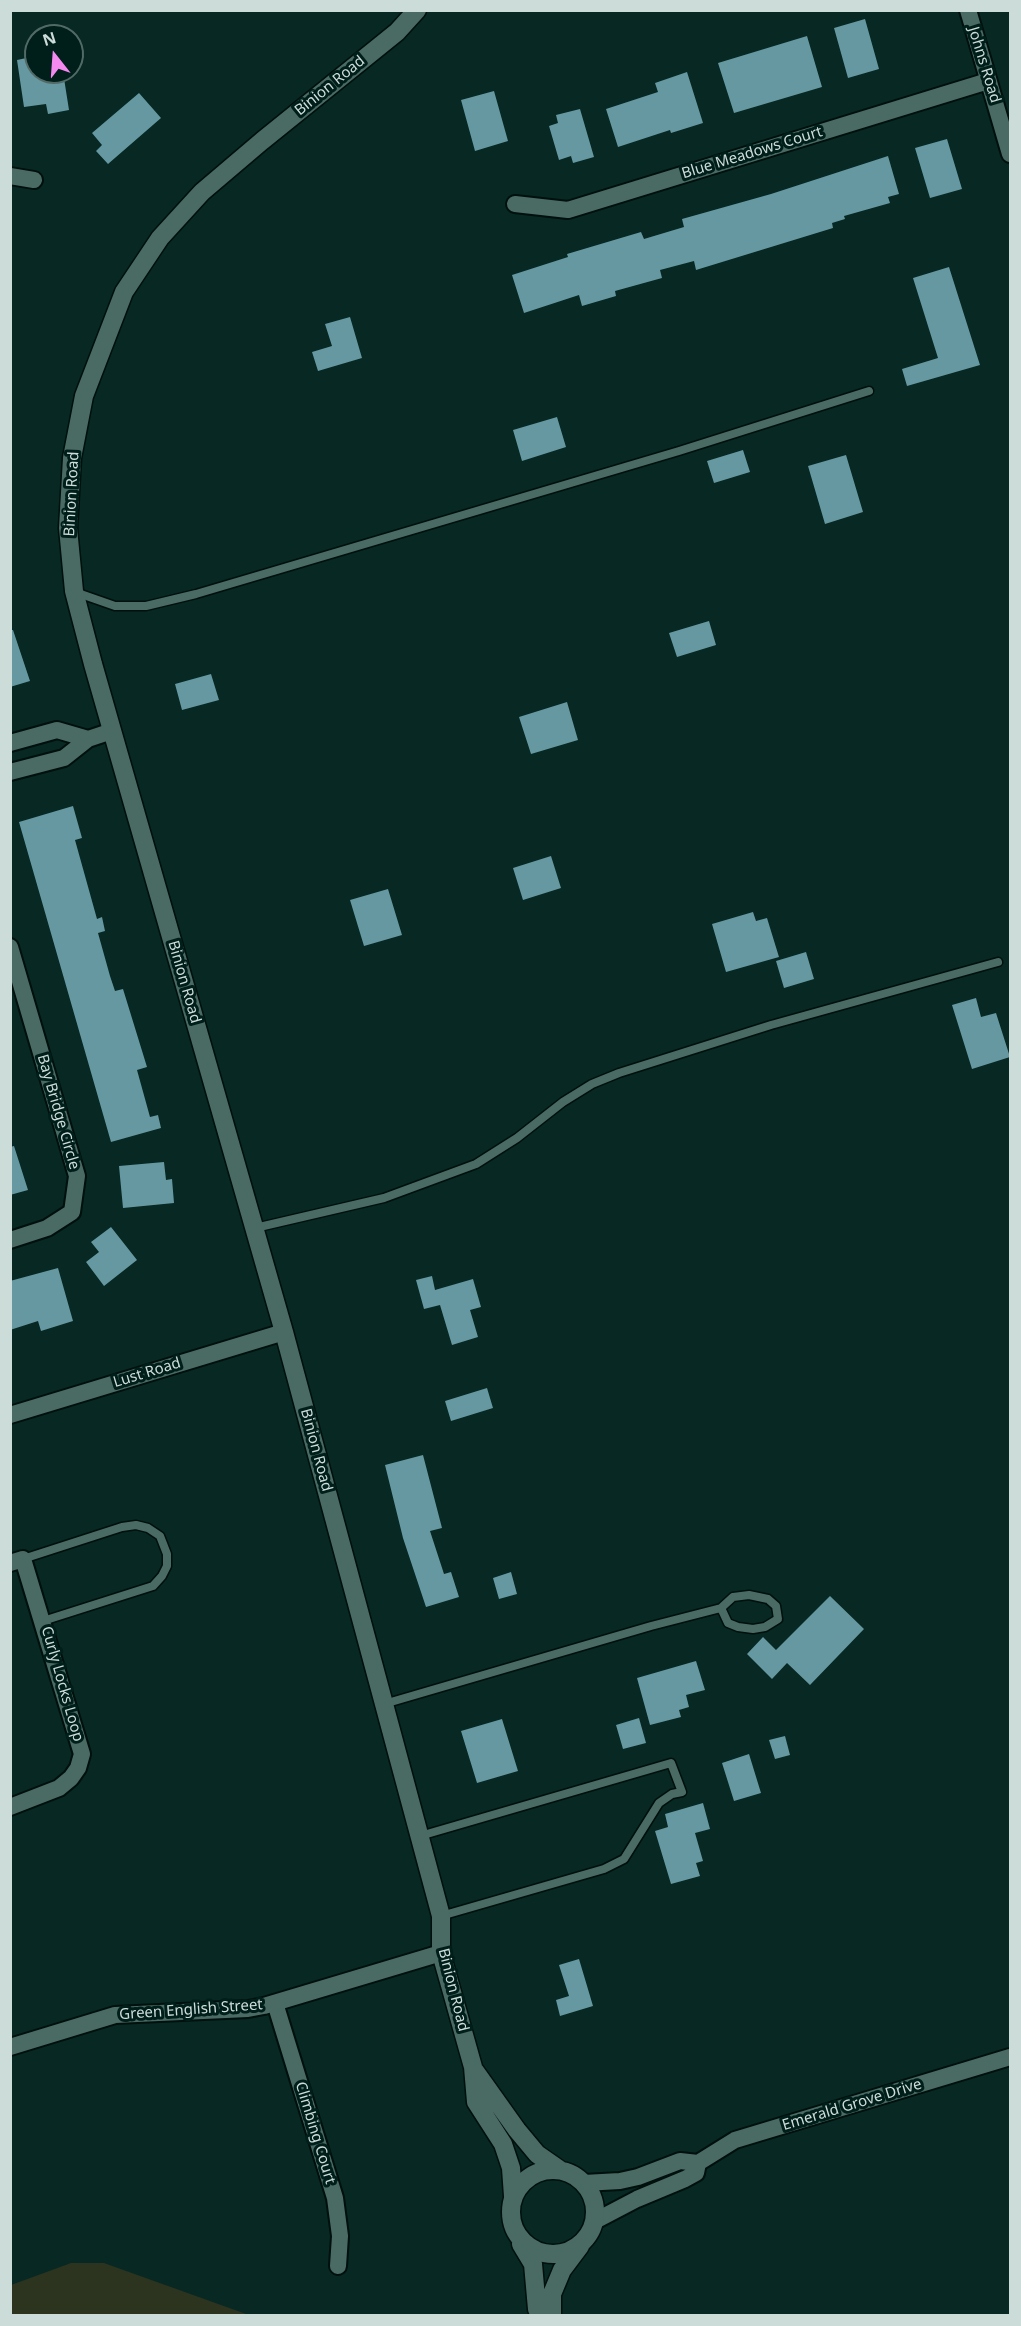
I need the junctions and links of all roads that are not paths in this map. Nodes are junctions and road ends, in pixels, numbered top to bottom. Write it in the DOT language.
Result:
graph roads {
  1 [pos="417,10"];
  2 [pos="968,10"];
  3 [pos="988,81"];
  4 [pos="1011,154"];
  5 [pos="10,176"];
  6 [pos="33,180"];
  7 [pos="515,204"];
  8 [pos="868,392"];
  9 [pos="74,591"];
  10 [pos="112,731"];
  11 [pos="88,739"];
  12 [pos="10,743"];
  13 [pos="10,772"];
  14 [pos="10,947"];
  15 [pos="998,962"];
  16 [pos="17,994"];
  17 [pos="255,1228"];
  18 [pos="10,1240"];
  19 [pos="284,1332"];
  20 [pos="10,1415"];
  21 [pos="17,1561"];
  22 [pos="721,1608"];
  23 [pos="43,1621"];
  24 [pos="384,1704"];
  25 [pos="10,1807"];
  26 [pos="420,1836"];
  27 [pos="441,1916"];
  28 [pos="441,1953"];
  29 [pos="274,2003"];
  30 [pos="10,2047"];
  31 [pos="1011,2057"];
  32 [pos="472,2067"];
  33 [pos="698,2163"];
  34 [pos="560,2170"];
  35 [pos="584,2183"];
  36 [pos="513,2196"];
  37 [pos="595,2221"];
  38 [pos="517,2237"];
  39 [pos="581,2244"];
  40 [pos="338,2266"];
  41 [pos="541,2316"];
  42 [pos="552,2316"];
  1 -- 9 [label="main road, Binion Road"];
  2 -- 3 [label="street, Johns Road"];
  3 -- 4 [label="street, Johns Road"];
  3 -- 7 [label="street, Blue Meadows Court"];
  5 -- 6 [label="street"];
  8 -- 9 [label="lane"];
  9 -- 10 [label="main road, Binion Road"];
  10 -- 11 [label="street"];
  10 -- 17 [label="main road, Binion Road"];
  11 -- 12 [label="street"];
  11 -- 13 [label="street"];
  14 -- 16 [label="street, Bay Bridge Circle"];
  15 -- 17 [label="lane"];
  16 -- 18 [label="street, Bay Bridge Circle"];
  17 -- 19 [label="main road, Binion Road"];
  19 -- 20 [label="street, Lust Road"];
  19 -- 24 [label="main road, Binion Road"];
  21 -- 23 [label="street, Curly Locks Loop"];
  21 -- 23 [label="lane"];
  22 -- 22 [label="lane"];
  22 -- 24 [label="lane"];
  23 -- 25 [label="street, Curly Locks Loop"];
  24 -- 26 [label="main road, Binion Road"];
  26 -- 27 [label="main road, Binion Road"];
  26 -- 27 [label="lane"];
  27 -- 28 [label="main road, Binion Road"];
  28 -- 29 [label="street, Green English Street"];
  28 -- 32 [label="main road, Binion Road"];
  29 -- 30 [label="street, Green English Street"];
  29 -- 40 [label="street, Climbing Court"];
  31 -- 33 [label="street, Emerald Grove Drive"];
  32 -- 34 [label="main road, Binion Road"];
  32 -- 36 [label="main road, Binion Road"];
  33 -- 35 [label="street, Emerald Grove Drive"];
  33 -- 37 [label="street, Emerald Grove Drive"];
  34 -- 35 [label="main road"];
  34 -- 36 [label="main road"];
  35 -- 37 [label="main road"];
  36 -- 38 [label="main road"];
  37 -- 39 [label="main road"];
  38 -- 39 [label="main road"];
  38 -- 41 [label="main road"];
  39 -- 42 [label="main road"];
}
